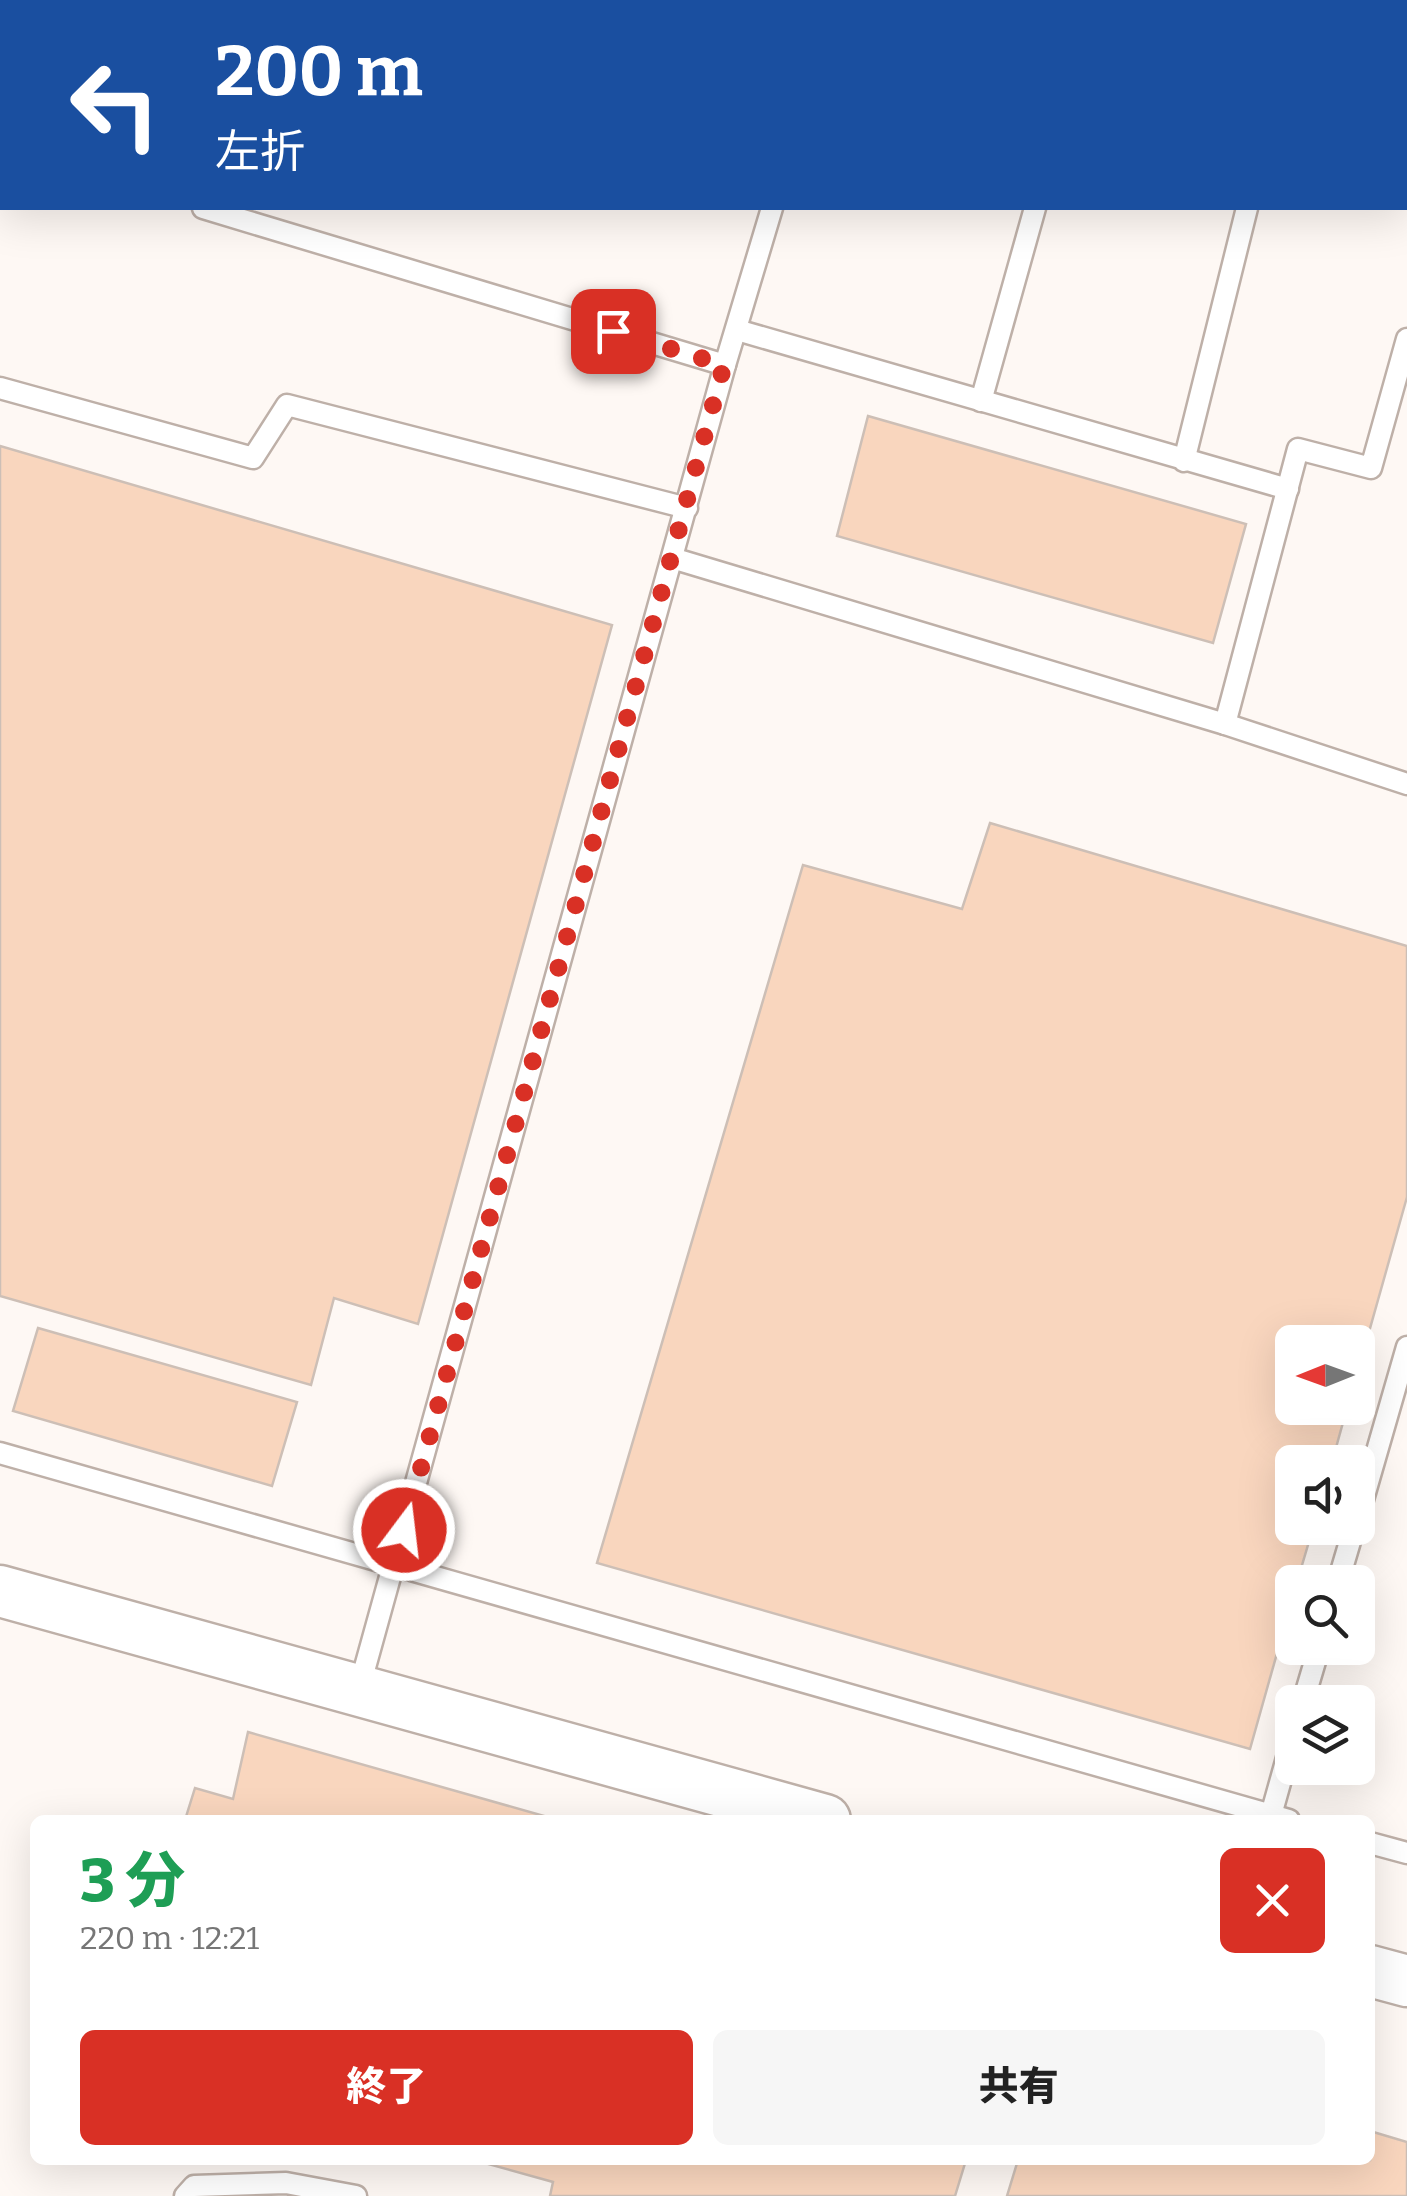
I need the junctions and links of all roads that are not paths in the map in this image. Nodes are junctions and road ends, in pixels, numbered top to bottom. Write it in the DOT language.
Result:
graph roads {
  1 [pos="210,210"];
  2 [pos="771,210"];
  3 [pos="1034,210"];
  4 [pos="1247,210"];
  5 [pos="737,330"];
  6 [pos="1407,338"];
  7 [pos="724,365"];
  8 [pos="0,388"];
  9 [pos="981,401"];
  10 [pos="1184,461"];
  11 [pos="1288,488"];
  12 [pos="687,508"];
  13 [pos="672,558"];
  14 [pos="1225,724"];
  15 [pos="1407,784"];
  16 [pos="1407,1347"];
  17 [pos="0,1453"];
  18 [pos="1375,1458"];
  19 [pos="393,1568"];
  20 [pos="0,1591"];
  21 [pos="358,1691"];
  22 [pos="1285,1785"];
  23 [pos="807,1815"];
  24 [pos="1273,1815"];
  25 [pos="1280,1815"];
  26 [pos="1375,1844"];
  27 [pos="1407,1853"];
  28 [pos="1375,1972"];
  29 [pos="1407,1981"];
  30 [pos="185,2196"];
  31 [pos="356,2196"];
  1 -- 7 [label="lane"];
  2 -- 5 [label="lane"];
  3 -- 9 [label="lane"];
  4 -- 10 [label="lane"];
  5 -- 7 [label="lane"];
  5 -- 9 [label="lane"];
  6 -- 11 [label="lane"];
  7 -- 12 [label="lane"];
  8 -- 12 [label="lane"];
  9 -- 10 [label="lane"];
  10 -- 11 [label="lane"];
  11 -- 14 [label="lane"];
  12 -- 13 [label="lane"];
  13 -- 14 [label="lane"];
  13 -- 19 [label="lane"];
  14 -- 15 [label="lane"];
  16 -- 18 [label="lane"];
  17 -- 19 [label="lane"];
  19 -- 21 [label="lane"];
  19 -- 24 [label="lane"];
  20 -- 21 [label="street"];
  21 -- 23 [label="street"];
  22 -- 25 [label="lane"];
  26 -- 27 [label="lane"];
  28 -- 29 [label="street"];
  30 -- 31 [label="lane"];
}
